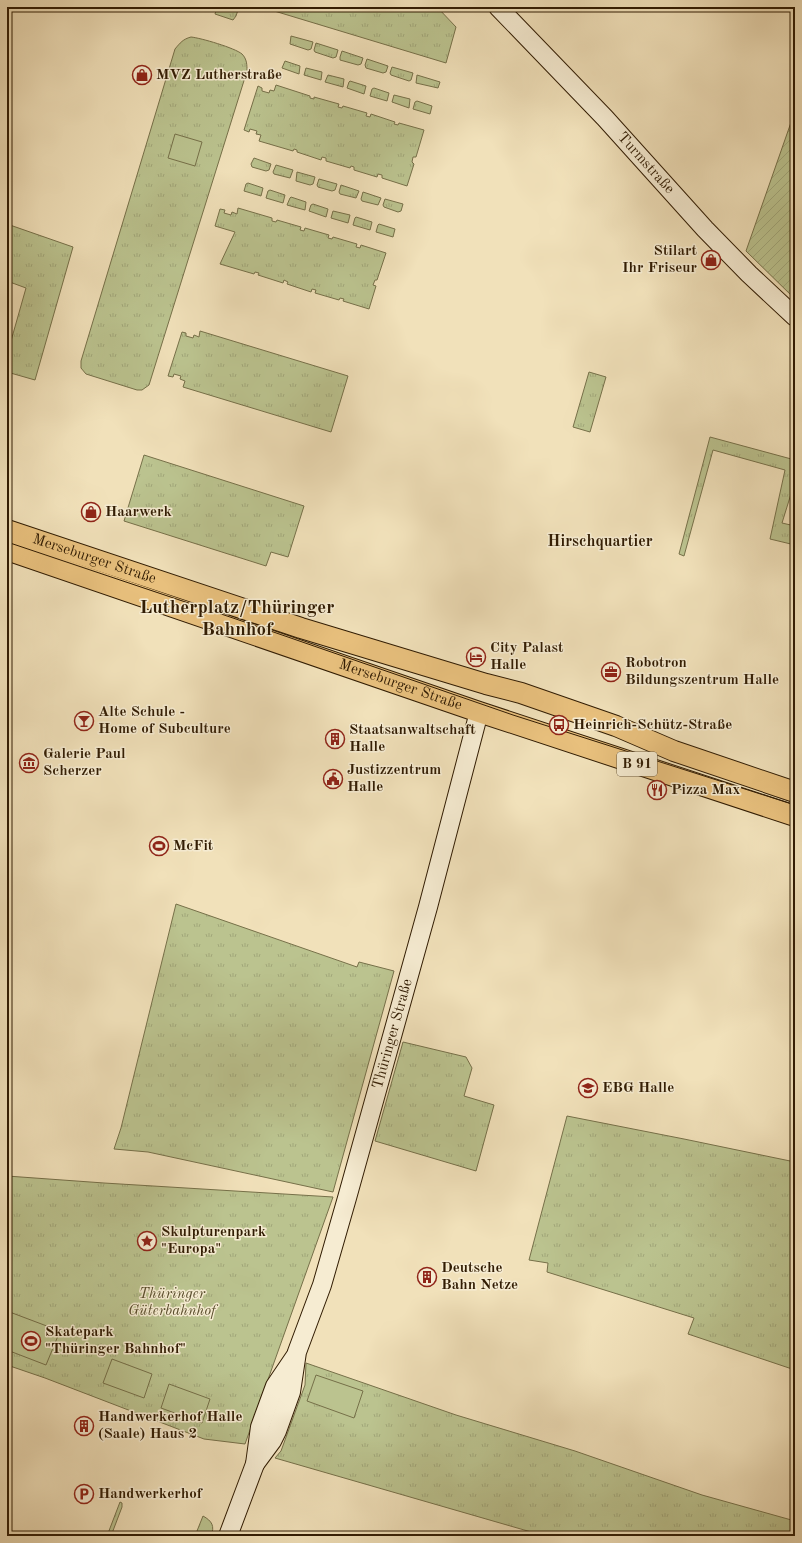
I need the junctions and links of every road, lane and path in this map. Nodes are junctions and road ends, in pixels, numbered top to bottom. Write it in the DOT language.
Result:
graph roads {
  1 [pos="498,7"];
  2 [pos="795,318"];
  3 [pos="7,530"];
  4 [pos="7,550"];
  5 [pos="486,684"];
  6 [pos="479,712"];
  7 [pos="795,792"];
  8 [pos="795,816"];
  9 [pos="228,1536"];
  1 -- 2 [label="street, Turmstraße"];
  3 -- 5 [label="main road, Merseburger Straße / B 91"];
  4 -- 6 [label="main road, Merseburger Straße / B 91"];
  5 -- 6 [label="main road"];
  5 -- 7 [label="main road, Merseburger Straße / B 91"];
  6 -- 8 [label="main road, Merseburger Straße / B 91"];
  6 -- 9 [label="street, Thüringer Straße"];
}
